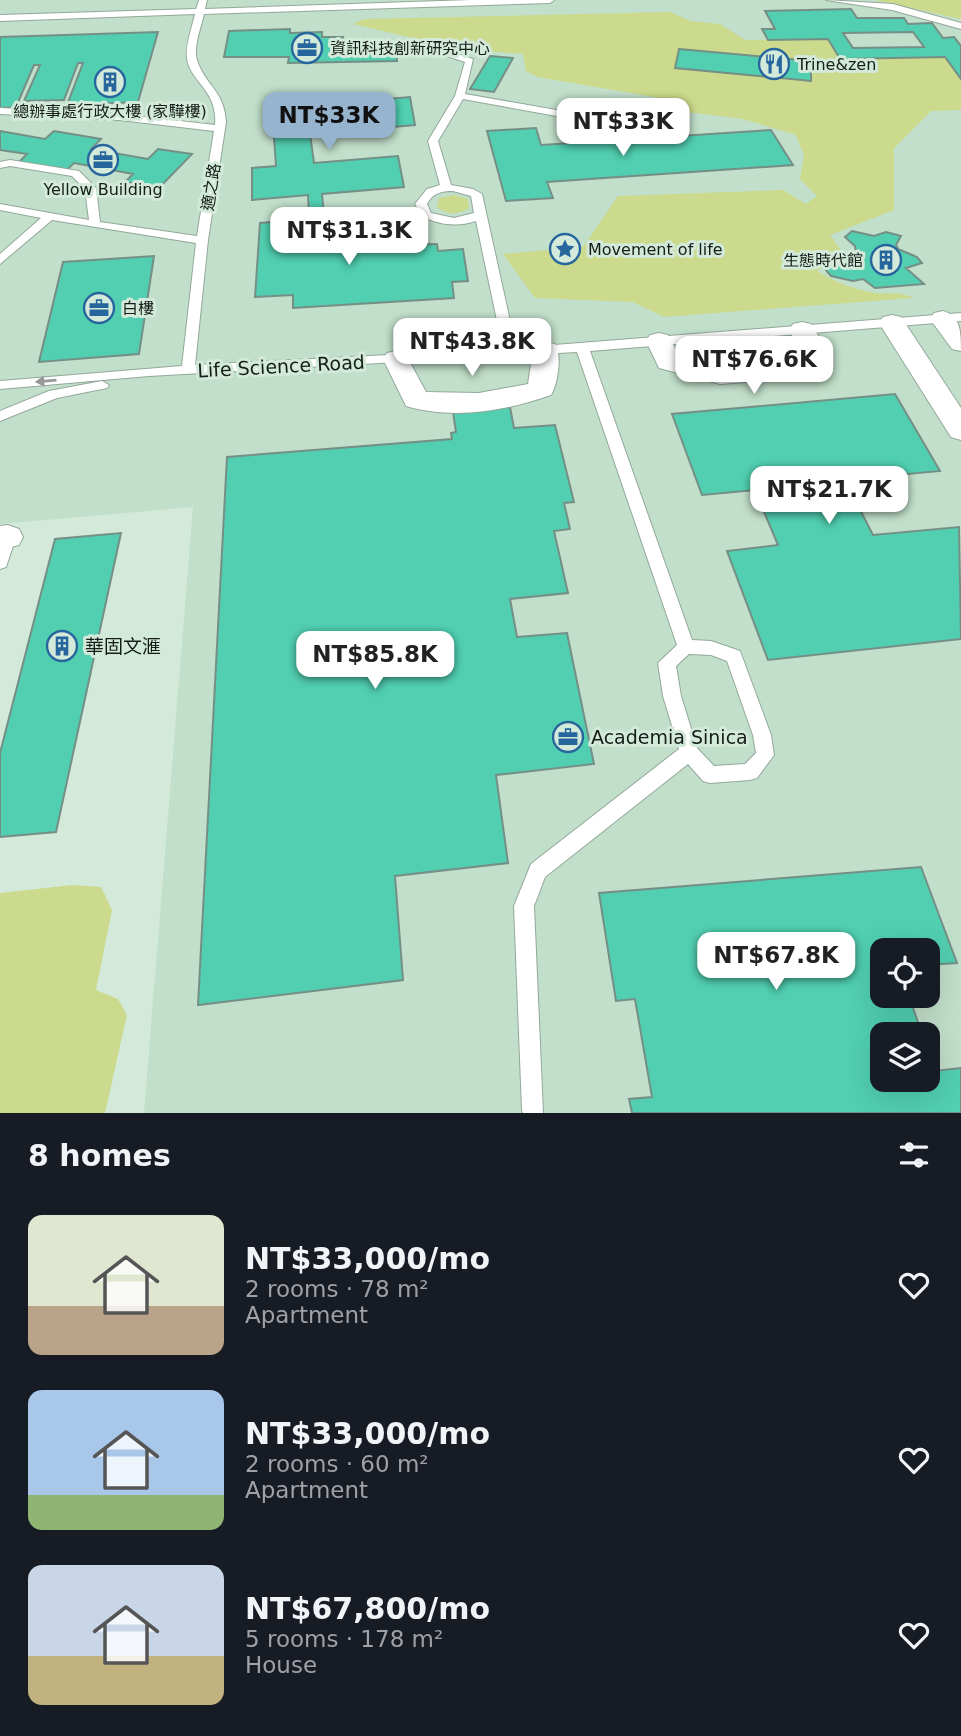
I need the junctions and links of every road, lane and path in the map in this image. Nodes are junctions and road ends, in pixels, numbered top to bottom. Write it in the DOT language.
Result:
graph roads {
  1 [pos="203,0"];
  2 [pos="535,0"];
  3 [pos="550,0"];
  4 [pos="830,0"];
  5 [pos="200,12"];
  6 [pos="0,18"];
  7 [pos="961,26"];
  8 [pos="417,43"];
  9 [pos="460,96"];
  10 [pos="0,111"];
  11 [pos="676,122"];
  12 [pos="220,129"];
  13 [pos="0,165"];
  14 [pos="446,187"];
  15 [pos="0,207"];
  16 [pos="480,214"];
  17 [pos="50,216"];
  18 [pos="95,225"];
  19 [pos="202,240"];
  20 [pos="2,256"];
  21 [pos="952,318"];
  22 [pos="892,324"];
  23 [pos="802,330"];
  24 [pos="659,341"];
  25 [pos="961,343"];
  26 [pos="582,347"];
  27 [pos="546,350"];
  28 [pos="510,353"];
  29 [pos="396,359"];
  30 [pos="188,371"];
  31 [pos="0,384"];
  32 [pos="0,415"];
  33 [pos="961,430"];
  34 [pos="686,647"];
  35 [pos="689,752"];
  36 [pos="533,1110"];
  1 -- 5 [label="lane, 適之路"];
  2 -- 3 [label="lane"];
  2 -- 5 [label="lane"];
  4 -- 7 [label="lane"];
  5 -- 6 [label="lane"];
  5 -- 12 [label="lane, 適之路"];
  8 -- 9 [label="lane"];
  9 -- 11 [label="lane"];
  9 -- 14 [label="lane"];
  10 -- 12 [label="lane"];
  12 -- 19 [label="lane, 適之路"];
  13 -- 18 [label="lane"];
  14 -- 16 [label="lane"];
  14 -- 16 [label="lane"];
  15 -- 17 [label="lane"];
  16 -- 28 [label="lane"];
  17 -- 18 [label="lane"];
  17 -- 20 [label="lane"];
  18 -- 19 [label="lane"];
  19 -- 30 [label="lane, 適之路"];
  21 -- 22 [label="lane, Life Science Road"];
  21 -- 25 [label="street"];
  22 -- 23 [label="lane, Life Science Road"];
  22 -- 33 [label="street"];
  23 -- 24 [label="lane, Life Science Road"];
  23 -- 24 [label="street"];
  24 -- 26 [label="lane, Life Science Road"];
  26 -- 27 [label="lane, Life Science Road"];
  26 -- 34 [label="lane"];
  27 -- 28 [label="lane, Life Science Road"];
  27 -- 29 [label="street"];
  28 -- 29 [label="lane, Life Science Road"];
  29 -- 30 [label="lane, Life Science Road"];
  30 -- 31 [label="lane, Life Science Road, one-way"];
  30 -- 32 [label="lane, Life Science Road"];
  34 -- 35 [label="lane"];
  34 -- 35 [label="lane"];
  35 -- 36 [label="lane"];
}
